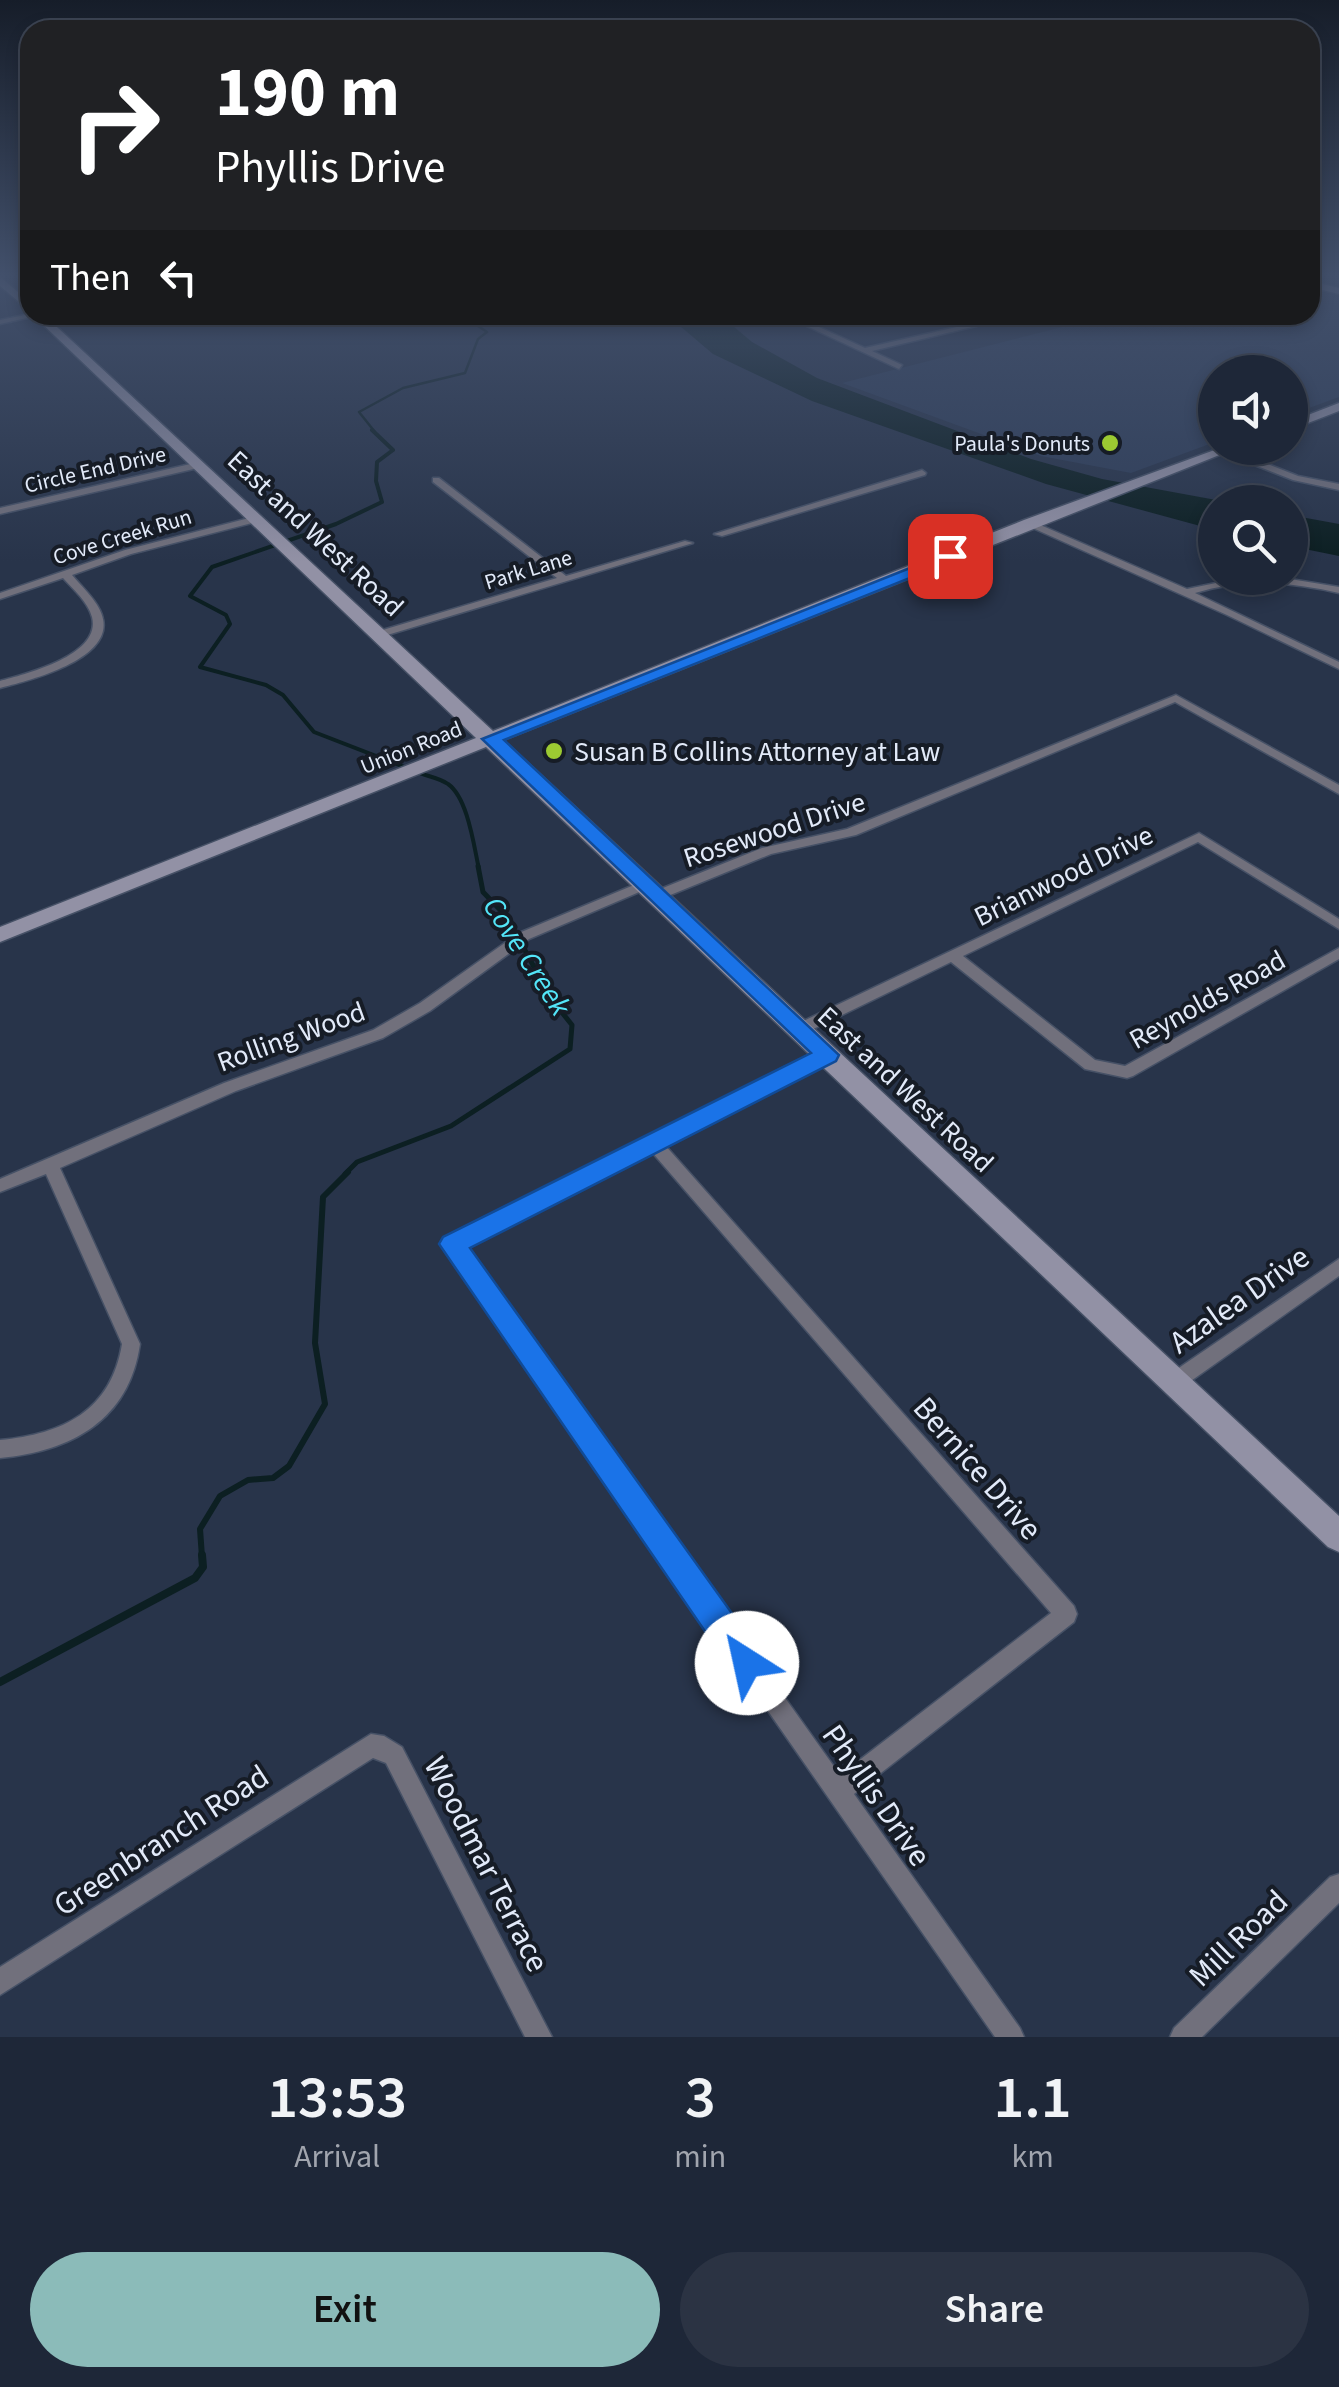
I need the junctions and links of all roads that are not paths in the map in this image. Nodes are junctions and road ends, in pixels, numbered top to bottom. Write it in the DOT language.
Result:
graph roads {
  1 [pos="99,372"];
  2 [pos="1339,408"];
  3 [pos="1308,419"];
  4 [pos="1198,461"];
  5 [pos="199,465"];
  6 [pos="1265,465"];
  7 [pos="922,473"];
  8 [pos="436,480"];
  9 [pos="1339,487"];
  10 [pos="0,511"];
  11 [pos="257,520"];
  12 [pos="1030,523"];
  13 [pos="719,534"];
  14 [pos="688,543"];
  15 [pos="65,574"];
  16 [pos="564,580"];
  17 [pos="1339,590"];
  18 [pos="1186,592"];
  19 [pos="0,596"];
  20 [pos="380,634"];
  21 [pos="1339,653"];
  22 [pos="1324,659"];
  23 [pos="1339,666"];
  24 [pos="0,685"];
  25 [pos="492,739"];
  26 [pos="1339,790"];
  27 [pos="652,890"];
  28 [pos="1339,925"];
  29 [pos="0,935"];
  30 [pos="1339,953"];
  31 [pos="953,956"];
  32 [pos="800,1030"];
  33 [pos="827,1055"];
  34 [pos="653,1143"];
  35 [pos="50,1165"];
  36 [pos="0,1186"];
  37 [pos="1339,1266"];
  38 [pos="1174,1382"];
  39 [pos="0,1449"];
  40 [pos="1339,1538"];
  41 [pos="358,1752"];
  42 [pos="838,1792"];
  43 [pos="1339,1886"];
  44 [pos="0,1982"];
  45 [pos="539,2037"];
  46 [pos="1010,2037"];
  47 [pos="1183,2037"];
  1 -- 5 [label="street, East and West Road"];
  2 -- 3 [label="street"];
  4 -- 12 [label="street, Union Road"];
  5 -- 10 [label="street, Circle End Drive"];
  5 -- 11 [label="street, East and West Road"];
  6 -- 9 [label="street"];
  7 -- 13 [label="street"];
  8 -- 16 [label="street"];
  11 -- 15 [label="street, Cove Creek Run"];
  11 -- 20 [label="street, East and West Road"];
  12 -- 18 [label="street"];
  12 -- 25 [label="street, Union Road"];
  14 -- 16 [label="street, Park Lane"];
  15 -- 19 [label="street, Cove Creek Run"];
  15 -- 24 [label="street"];
  16 -- 20 [label="street, Park Lane"];
  17 -- 18 [label="street"];
  18 -- 22 [label="street"];
  20 -- 25 [label="street, East and West Road"];
  21 -- 22 [label="street"];
  22 -- 23 [label="street"];
  25 -- 27 [label="street, East and West Road"];
  25 -- 29 [label="street, Union Road"];
  26 -- 27 [label="street, Rosewood Drive"];
  27 -- 32 [label="street, East and West Road"];
  27 -- 35 [label="street, Rolling Wood"];
  28 -- 31 [label="street, Brianwood Drive"];
  30 -- 31 [label="street, Reynolds Road"];
  31 -- 32 [label="street, Brianwood Drive"];
  32 -- 33 [label="street, East and West Road"];
  33 -- 34 [label="street, Phyllis Drive"];
  33 -- 38 [label="street, East and West Road"];
  34 -- 42 [label="street, Phyllis Drive"];
  34 -- 42 [label="street, Bernice Drive"];
  35 -- 36 [label="street, Rolling Wood"];
  35 -- 39 [label="street"];
  37 -- 38 [label="street, Azalea Drive"];
  38 -- 40 [label="street, East and West Road"];
  41 -- 44 [label="street, Greenbranch Road"];
  41 -- 45 [label="street, Woodmar Terrace"];
  42 -- 46 [label="street, Phyllis Drive"];
  43 -- 47 [label="street, Mill Road"];
}
